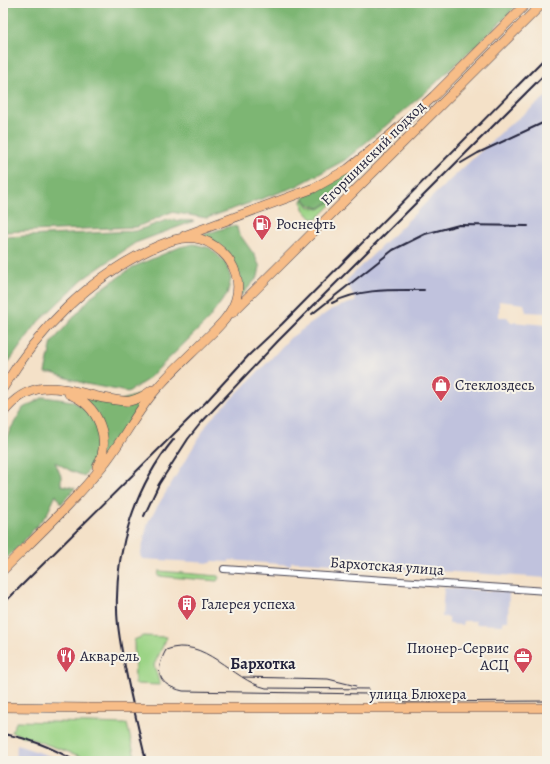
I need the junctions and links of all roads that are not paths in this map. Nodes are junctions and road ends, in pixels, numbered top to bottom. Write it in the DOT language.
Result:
graph roads {
  1 [pos="527,3"];
  2 [pos="543,3"];
  3 [pos="175,239"];
  4 [pos="223,322"];
  5 [pos="160,385"];
  6 [pos="3,388"];
  7 [pos="53,389"];
  8 [pos="3,413"];
  9 [pos="88,483"];
  10 [pos="224,569"];
  11 [pos="3,570"];
  12 [pos="547,590"];
  13 [pos="3,707"];
  14 [pos="547,708"];
  1 -- 3 [label="main road, Егоршинский подход"];
  2 -- 4 [label="main road, Егоршинский подход"];
  3 -- 4 [label="main road"];
  3 -- 6 [label="main road, Егоршинский подход"];
  4 -- 5 [label="main road"];
  5 -- 7 [label="main road"];
  5 -- 9 [label="main road"];
  7 -- 8 [label="main road"];
  7 -- 9 [label="main road"];
  9 -- 11 [label="main road"];
  10 -- 12 [label="street, Бархотская улица"];
  13 -- 14 [label="main road, улица Блюхера, bridge"];
}
